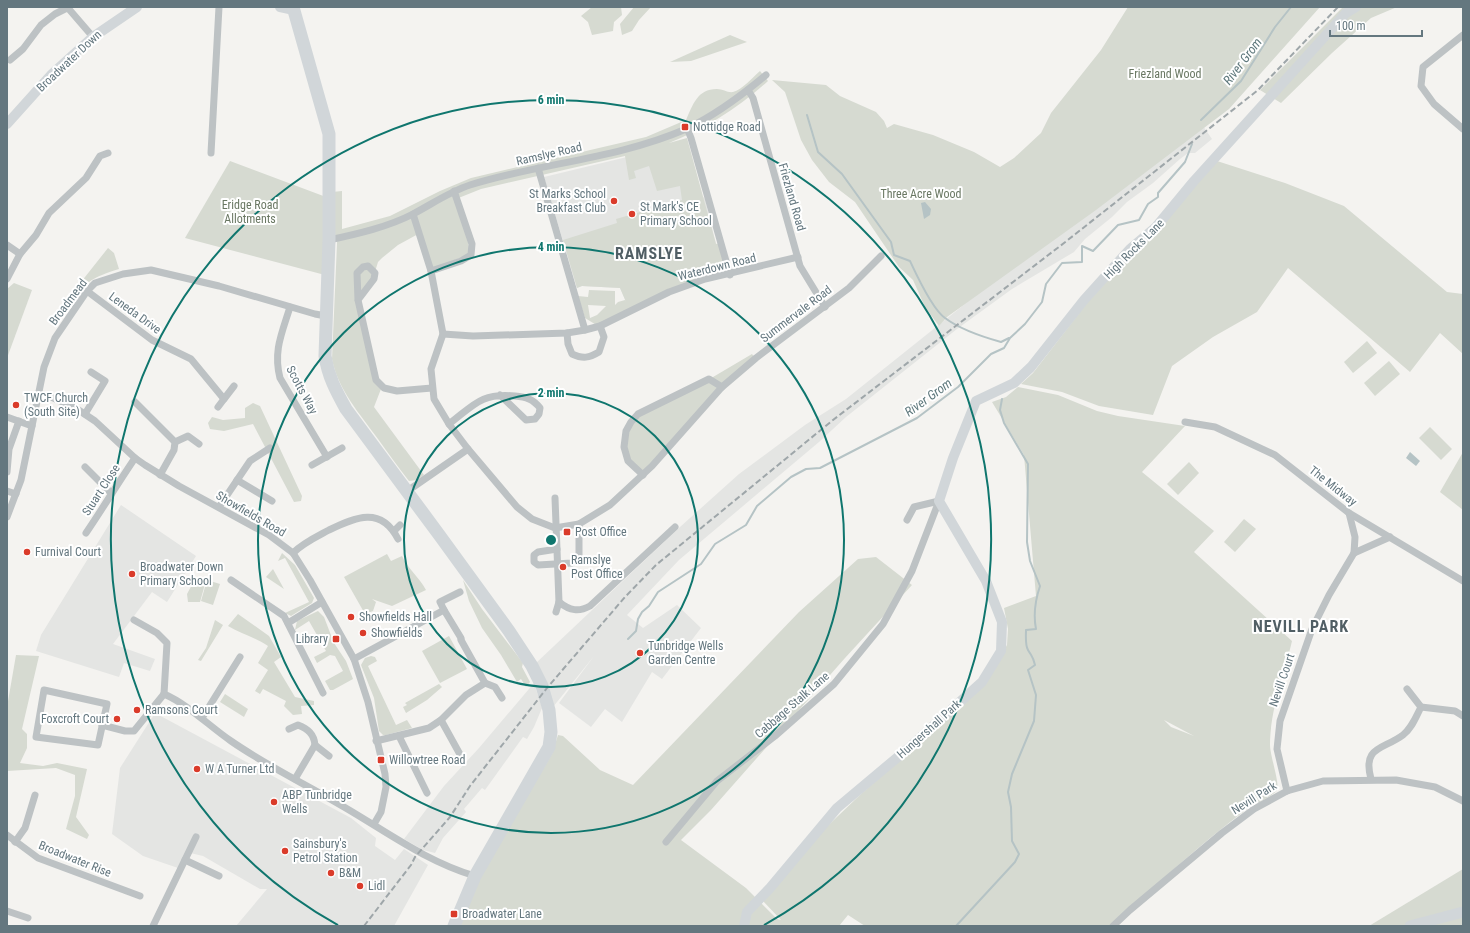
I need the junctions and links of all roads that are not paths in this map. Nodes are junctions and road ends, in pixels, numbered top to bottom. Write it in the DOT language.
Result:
graph roads {
  1 [pos="137,7"];
  2 [pos="219,7"];
  3 [pos="280,7"];
  4 [pos="1356,7"];
  5 [pos="69,8"];
  6 [pos="294,9"];
  7 [pos="1463,35"];
  8 [pos="92,36"];
  9 [pos="10,60"];
  10 [pos="766,75"];
  11 [pos="748,90"];
  12 [pos="7,124"];
  13 [pos="686,128"];
  14 [pos="1463,129"];
  15 [pos="108,153"];
  16 [pos="211,153"];
  17 [pos="538,168"];
  18 [pos="454,191"];
  19 [pos="413,214"];
  20 [pos="329,240"];
  21 [pos="7,245"];
  22 [pos="20,254"];
  23 [pos="881,256"];
  24 [pos="798,258"];
  25 [pos="431,271"];
  26 [pos="730,274"];
  27 [pos="8,278"];
  28 [pos="87,291"];
  29 [pos="358,300"];
  30 [pos="290,307"];
  31 [pos="825,307"];
  32 [pos="326,316"];
  33 [pos="600,326"];
  34 [pos="584,330"];
  35 [pos="567,333"];
  36 [pos="443,334"];
  37 [pos="92,372"];
  38 [pos="234,386"];
  39 [pos="722,387"];
  40 [pos="432,388"];
  41 [pos="38,394"];
  42 [pos="500,395"];
  43 [pos="224,399"];
  44 [pos="135,402"];
  45 [pos="218,407"];
  46 [pos="85,414"];
  47 [pos="7,417"];
  48 [pos="19,421"];
  49 [pos="1185,422"];
  50 [pos="449,424"];
  51 [pos="32,426"];
  52 [pos="175,442"];
  53 [pos="199,444"];
  54 [pos="270,448"];
  55 [pos="342,448"];
  56 [pos="468,449"];
  57 [pos="327,457"];
  58 [pos="135,458"];
  59 [pos="312,465"];
  60 [pos="85,467"];
  61 [pos="7,472"];
  62 [pos="160,475"];
  63 [pos="643,475"];
  64 [pos="237,480"];
  65 [pos="7,491"];
  66 [pos="406,492"];
  67 [pos="110,493"];
  68 [pos="16,494"];
  69 [pos="555,498"];
  70 [pos="272,501"];
  71 [pos="939,501"];
  72 [pos="219,507"];
  73 [pos="1348,513"];
  74 [pos="7,516"];
  75 [pos="907,520"];
  76 [pos="579,524"];
  77 [pos="400,525"];
  78 [pos="675,527"];
  79 [pos="555,528"];
  80 [pos="394,531"];
  81 [pos="86,533"];
  82 [pos="1390,537"];
  83 [pos="398,539"];
  84 [pos="557,549"];
  85 [pos="1354,553"];
  86 [pos="292,554"];
  87 [pos="559,564"];
  88 [pos="231,580"];
  89 [pos="1463,581"];
  90 [pos="460,592"];
  91 [pos="322,602"];
  92 [pos="560,602"];
  93 [pos="444,610"];
  94 [pos="556,612"];
  95 [pos="134,620"];
  96 [pos="288,623"];
  97 [pos="240,657"];
  98 [pos="354,659"];
  99 [pos="485,683"];
  100 [pos="1407,689"];
  101 [pos="323,692"];
  102 [pos="164,694"];
  103 [pos="502,698"];
  104 [pos="1421,707"];
  105 [pos="1463,716"];
  106 [pos="202,718"];
  107 [pos="441,720"];
  108 [pos="102,725"];
  109 [pos="289,729"];
  110 [pos="399,736"];
  111 [pos="376,741"];
  112 [pos="315,746"];
  113 [pos="329,756"];
  114 [pos="462,758"];
  115 [pos="295,779"];
  116 [pos="1370,779"];
  117 [pos="1288,791"];
  118 [pos="427,793"];
  119 [pos="35,795"];
  120 [pos="1463,801"];
  121 [pos="374,824"];
  122 [pos="7,835"];
  123 [pos="196,837"];
  124 [pos="15,842"];
  125 [pos="666,842"];
  126 [pos="185,860"];
  127 [pos="219,876"];
  128 [pos="475,876"];
  129 [pos="140,896"];
  130 [pos="7,911"];
  131 [pos="1463,912"];
  132 [pos="28,918"];
  133 [pos="153,926"];
  134 [pos="454,926"];
  135 [pos="744,926"];
  136 [pos="1113,926"];
  137 [pos="1410,926"];
  1 -- 8 [label="street, Broadwater Down"];
  2 -- 16 [label="street"];
  3 -- 6 [label="street"];
  4 -- 71 [label="street, High Rocks Lane"];
  5 -- 8 [label="street"];
  5 -- 9 [label="street"];
  6 -- 20 [label="highway"];
  7 -- 14 [label="street"];
  8 -- 12 [label="street, Broadwater Down"];
  10 -- 11 [label="street, Ramslye Road"];
  11 -- 13 [label="street, Ramslye Road"];
  11 -- 24 [label="street, Friezland Road"];
  13 -- 17 [label="street, Ramslye Road"];
  13 -- 26 [label="street"];
  15 -- 22 [label="street"];
  17 -- 18 [label="street, Ramslye Road"];
  17 -- 34 [label="street"];
  18 -- 19 [label="street, Ramslye Road"];
  18 -- 25 [label="street"];
  19 -- 20 [label="street, Ramslye Road"];
  19 -- 25 [label="street"];
  20 -- 32 [label="highway"];
  21 -- 22 [label="street"];
  22 -- 27 [label="street"];
  23 -- 31 [label="street, Summervale Road"];
  24 -- 26 [label="street, Waterdown Road"];
  24 -- 31 [label="street, Friezland Road"];
  25 -- 36 [label="street"];
  26 -- 33 [label="street, Waterdown Road"];
  28 -- 30 [label="street, Broadmead"];
  28 -- 41 [label="street, Broadmead"];
  28 -- 43 [label="street, Leneda Drive"];
  29 -- 40 [label="street"];
  30 -- 32 [label="street, Broadmead"];
  30 -- 57 [label="street, Scotts Way"];
  31 -- 39 [label="street, Summervale Road"];
  32 -- 66 [label="highway"];
  33 -- 34 [label="street, Waterdown Road"];
  33 -- 35 [label="street"];
  34 -- 35 [label="street, Waterdown Road"];
  35 -- 36 [label="street, Waterdown Road"];
  36 -- 40 [label="street"];
  37 -- 46 [label="street"];
  38 -- 43 [label="street"];
  39 -- 63 [label="street, Summervale Road"];
  39 -- 63 [label="street"];
  40 -- 50 [label="street"];
  41 -- 46 [label="street, Showfields Road"];
  41 -- 51 [label="street, Broadmead"];
  42 -- 42 [label="street"];
  42 -- 50 [label="street"];
  43 -- 45 [label="street"];
  44 -- 52 [label="street"];
  46 -- 58 [label="street, Showfields Road"];
  47 -- 48 [label="street"];
  48 -- 51 [label="street"];
  48 -- 61 [label="street"];
  49 -- 73 [label="street, The Midway"];
  50 -- 56 [label="street"];
  51 -- 68 [label="street, Broadmead"];
  52 -- 53 [label="street"];
  52 -- 62 [label="street"];
  54 -- 64 [label="street"];
  55 -- 57 [label="street"];
  56 -- 66 [label="street"];
  56 -- 79 [label="street"];
  57 -- 59 [label="street"];
  58 -- 62 [label="street, Showfields Road"];
  58 -- 67 [label="street, Stuart Close"];
  60 -- 67 [label="street"];
  62 -- 72 [label="street, Showfields Road"];
  63 -- 76 [label="street, Summervale Road"];
  64 -- 70 [label="street"];
  64 -- 72 [label="street"];
  65 -- 68 [label="street"];
  66 -- 128 [label="highway"];
  67 -- 81 [label="street, Stuart Close"];
  68 -- 74 [label="street, Broadmead"];
  69 -- 79 [label="street"];
  71 -- 75 [label="street"];
  71 -- 125 [label="street, Cabbage Stalk Lane"];
  71 -- 135 [label="street, Hungershall Park"];
  72 -- 86 [label="street, Showfields Road"];
  73 -- 82 [label="street, The Midway"];
  73 -- 85 [label="street"];
  76 -- 79 [label="street, Summervale Road"];
  76 -- 87 [label="street"];
  77 -- 80 [label="street"];
  78 -- 92 [label="street"];
  79 -- 84 [label="street"];
  80 -- 83 [label="street"];
  80 -- 86 [label="street"];
  82 -- 85 [label="street"];
  82 -- 89 [label="street, The Midway"];
  84 -- 87 [label="street"];
  84 -- 87 [label="street"];
  85 -- 117 [label="street, Nevill Court"];
  86 -- 91 [label="street, Showfields Road"];
  87 -- 92 [label="street"];
  88 -- 96 [label="street"];
  90 -- 93 [label="street"];
  91 -- 96 [label="street"];
  91 -- 98 [label="street, Showfields Road"];
  92 -- 94 [label="street"];
  93 -- 98 [label="street"];
  93 -- 99 [label="street"];
  95 -- 102 [label="street"];
  96 -- 101 [label="street"];
  97 -- 106 [label="street"];
  98 -- 111 [label="street, Showfields Road"];
  99 -- 103 [label="street"];
  99 -- 107 [label="street"];
  100 -- 104 [label="street"];
  102 -- 106 [label="street"];
  102 -- 108 [label="street"];
  104 -- 105 [label="street"];
  104 -- 116 [label="street"];
  106 -- 115 [label="street"];
  107 -- 110 [label="street"];
  107 -- 114 [label="street"];
  108 -- 108 [label="street"];
  109 -- 112 [label="street"];
  110 -- 111 [label="street"];
  110 -- 118 [label="street"];
  111 -- 121 [label="street, Showfields Road"];
  112 -- 113 [label="street"];
  112 -- 115 [label="street"];
  115 -- 121 [label="street"];
  116 -- 117 [label="street, Nevill Park"];
  116 -- 120 [label="street, Nevill Park"];
  117 -- 136 [label="street, Nevill Park"];
  119 -- 124 [label="street"];
  121 -- 128 [label="street"];
  122 -- 124 [label="street, Broadwater Rise"];
  123 -- 126 [label="street"];
  124 -- 129 [label="street, Broadwater Rise"];
  126 -- 127 [label="street"];
  126 -- 133 [label="street"];
  128 -- 134 [label="highway"];
  130 -- 132 [label="street"];
  131 -- 137 [label="main road"];
}
